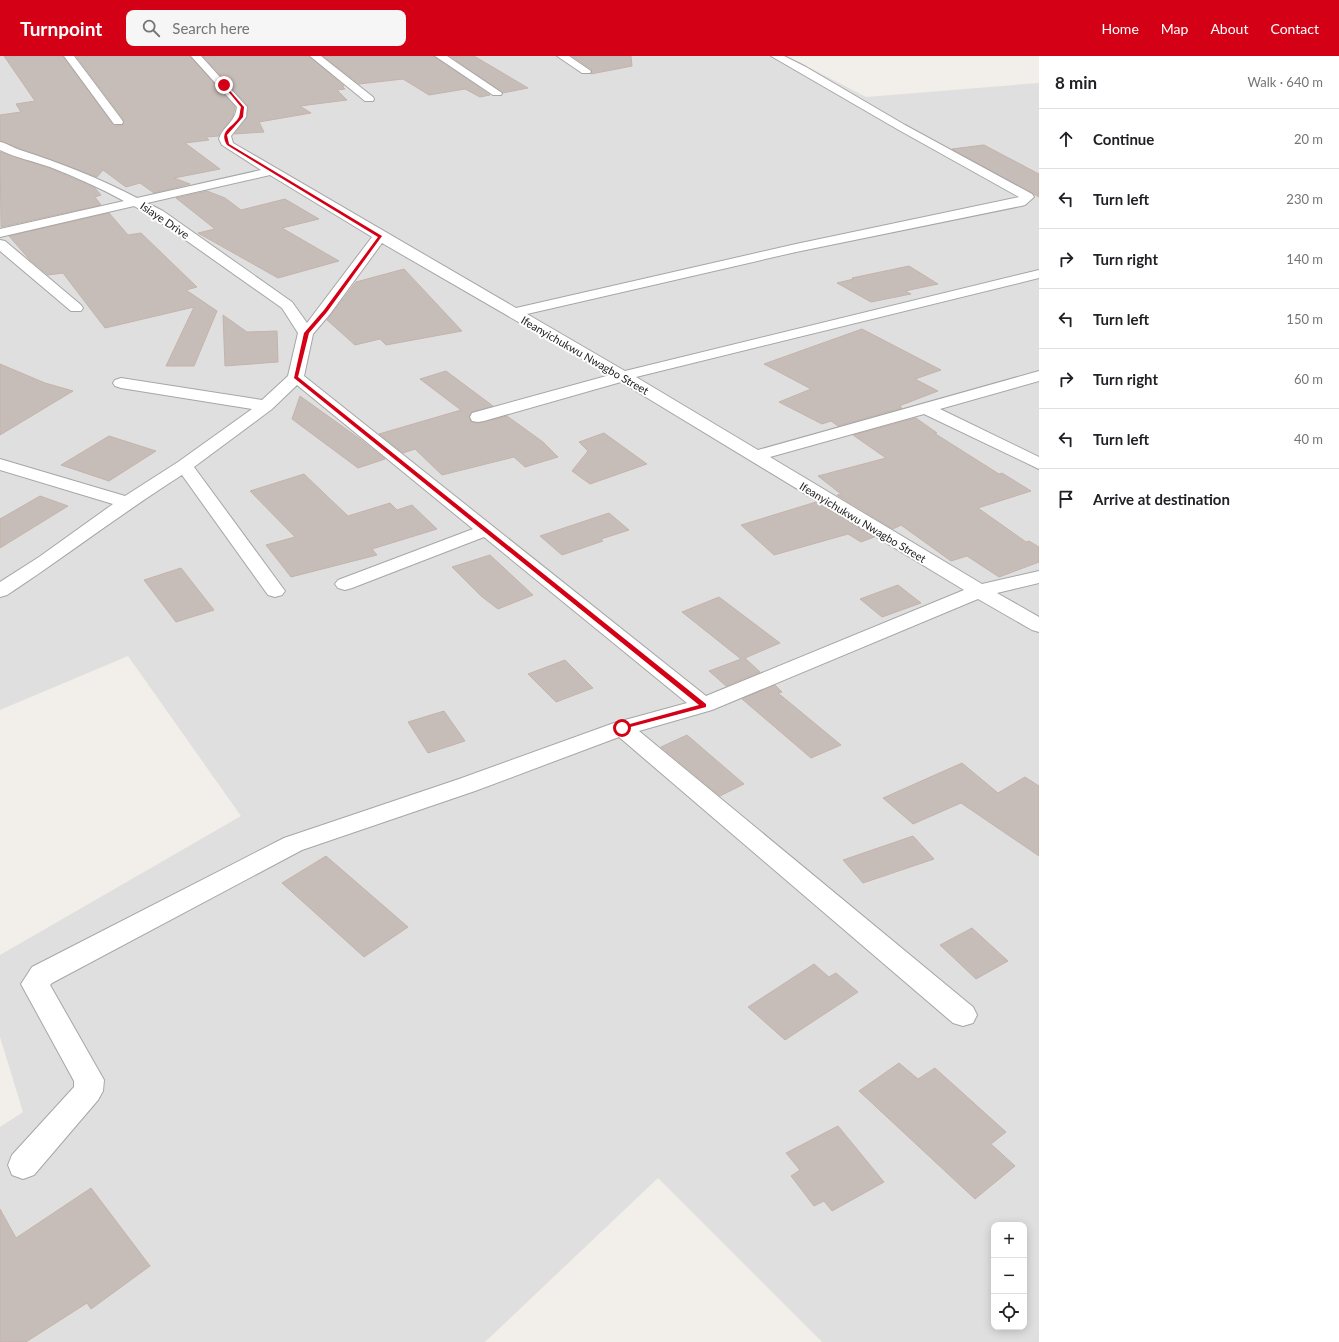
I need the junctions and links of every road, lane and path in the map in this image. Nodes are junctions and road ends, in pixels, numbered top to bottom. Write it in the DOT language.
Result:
graph roads {
  1 [pos="69,56"];
  2 [pos="196,56"];
  3 [pos="315,56"];
  4 [pos="440,56"];
  5 [pos="562,56"];
  6 [pos="776,56"];
  7 [pos="586,72"];
  8 [pos="497,93"];
  9 [pos="369,99"];
  10 [pos="118,122"];
  11 [pos="0,145"];
  12 [pos="274,171"];
  13 [pos="138,202"];
  14 [pos="0,233"];
  15 [pos="380,236"];
  16 [pos="0,244"];
  17 [pos="1039,274"];
  18 [pos="76,308"];
  19 [pos="514,313"];
  20 [pos="306,333"];
  21 [pos="623,376"];
  22 [pos="1039,376"];
  23 [pos="296,377"];
  24 [pos="121,383"];
  25 [pos="266,406"];
  26 [pos="925,408"];
  27 [pos="478,417"];
  28 [pos="756,456"];
  29 [pos="0,464"];
  30 [pos="1039,464"];
  31 [pos="184,466"];
  32 [pos="127,502"];
  33 [pos="486,530"];
  34 [pos="1039,577"];
  35 [pos="346,584"];
  36 [pos="0,591"];
  37 [pos="275,591"];
  38 [pos="979,591"];
  39 [pos="1039,626"];
  40 [pos="704,705"];
  41 [pos="622,728"];
  42 [pos="963,1015"];
  43 [pos="23,1166"];
  1 -- 10 [label="street"];
  2 -- 12 [label="street, Ifeanyichukwu Nwagbo Street"];
  3 -- 9 [label="street"];
  4 -- 8 [label="street"];
  5 -- 7 [label="street"];
  6 -- 19 [label="street"];
  11 -- 13 [label="street, Isiaye Drive"];
  12 -- 13 [label="street"];
  12 -- 15 [label="street, Ifeanyichukwu Nwagbo Street"];
  13 -- 14 [label="street"];
  13 -- 20 [label="street, Isiaye Drive"];
  15 -- 19 [label="street, Ifeanyichukwu Nwagbo Street"];
  15 -- 20 [label="street"];
  16 -- 18 [label="street"];
  17 -- 21 [label="street"];
  19 -- 21 [label="street, Ifeanyichukwu Nwagbo Street"];
  20 -- 23 [label="street"];
  21 -- 27 [label="street"];
  21 -- 28 [label="street, Ifeanyichukwu Nwagbo Street"];
  22 -- 26 [label="street"];
  23 -- 25 [label="street"];
  23 -- 33 [label="street"];
  24 -- 25 [label="street"];
  25 -- 31 [label="street"];
  26 -- 28 [label="street"];
  26 -- 30 [label="street"];
  28 -- 38 [label="street, Ifeanyichukwu Nwagbo Street"];
  29 -- 32 [label="street"];
  31 -- 32 [label="street"];
  31 -- 37 [label="street"];
  32 -- 36 [label="street"];
  33 -- 35 [label="street"];
  33 -- 40 [label="street"];
  34 -- 38 [label="street"];
  38 -- 39 [label="street, Ifeanyichukwu Nwagbo Street"];
  38 -- 40 [label="street"];
  40 -- 41 [label="street"];
  41 -- 42 [label="street"];
  41 -- 43 [label="street"];
}
